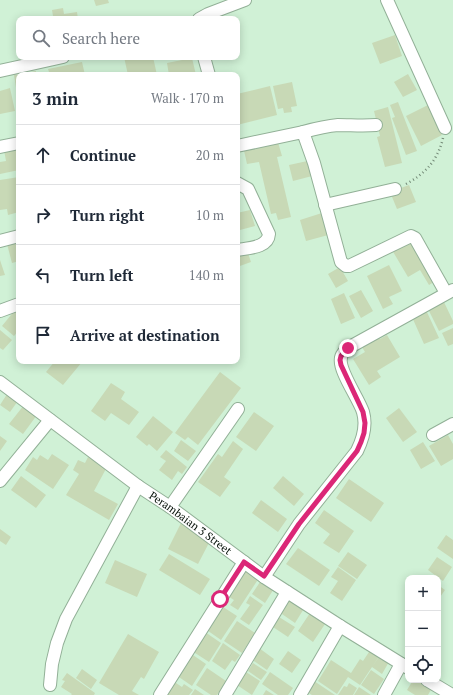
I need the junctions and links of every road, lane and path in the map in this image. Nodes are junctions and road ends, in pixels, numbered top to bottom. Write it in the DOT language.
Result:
graph roads {
  1 [pos="245,0"];
  2 [pos="387,0"];
  3 [pos="204,16"];
  4 [pos="50,60"];
  5 [pos="205,60"];
  6 [pos="0,71"];
  7 [pos="208,72"];
  8 [pos="376,125"];
  9 [pos="445,128"];
  10 [pos="303,132"];
  11 [pos="16,144"];
  12 [pos="240,145"];
  13 [pos="0,147"];
  14 [pos="240,185"];
  15 [pos="395,189"];
  16 [pos="325,205"];
  17 [pos="16,237"];
  18 [pos="0,241"];
  19 [pos="240,249"];
  20 [pos="451,291"];
  21 [pos="16,305"];
  22 [pos="0,311"];
  23 [pos="0,382"];
  24 [pos="238,409"];
  25 [pos="50,420"];
  26 [pos="453,424"];
  27 [pos="433,435"];
  28 [pos="0,481"];
  29 [pos="138,486"];
  30 [pos="170,507"];
  31 [pos="244,562"];
  32 [pos="264,576"];
  33 [pos="287,592"];
  34 [pos="340,626"];
  35 [pos="405,666"];
  36 [pos="432,683"];
  37 [pos="50,685"];
  38 [pos="160,695"];
  39 [pos="226,695"];
  40 [pos="300,695"];
  41 [pos="384,695"];
  42 [pos="452,695"];
  1 -- 3 [label="street"];
  2 -- 9 [label="street"];
  4 -- 6 [label="street"];
  5 -- 7 [label="street"];
  8 -- 10 [label="street"];
  9 -- 15 [label="path"];
  10 -- 12 [label="street"];
  10 -- 16 [label="street"];
  11 -- 13 [label="street"];
  14 -- 19 [label="street"];
  15 -- 16 [label="street"];
  16 -- 20 [label="street"];
  17 -- 18 [label="street"];
  20 -- 32 [label="street"];
  21 -- 22 [label="street"];
  23 -- 25 [label="street, Perambaian 3 Street"];
  24 -- 30 [label="street"];
  25 -- 28 [label="street"];
  25 -- 29 [label="street, Perambaian 3 Street"];
  26 -- 27 [label="street"];
  29 -- 30 [label="street, Perambaian 3 Street"];
  29 -- 37 [label="street"];
  30 -- 31 [label="street, Perambaian 3 Street"];
  31 -- 32 [label="street, Perambaian 3 Street"];
  31 -- 38 [label="street"];
  32 -- 33 [label="street, Perambaian 3 Street"];
  33 -- 34 [label="street, Perambaian 3 Street"];
  33 -- 39 [label="street"];
  34 -- 35 [label="street, Perambaian 3 Street"];
  34 -- 40 [label="street"];
  35 -- 41 [label="street"];
  36 -- 42 [label="street"];
}
